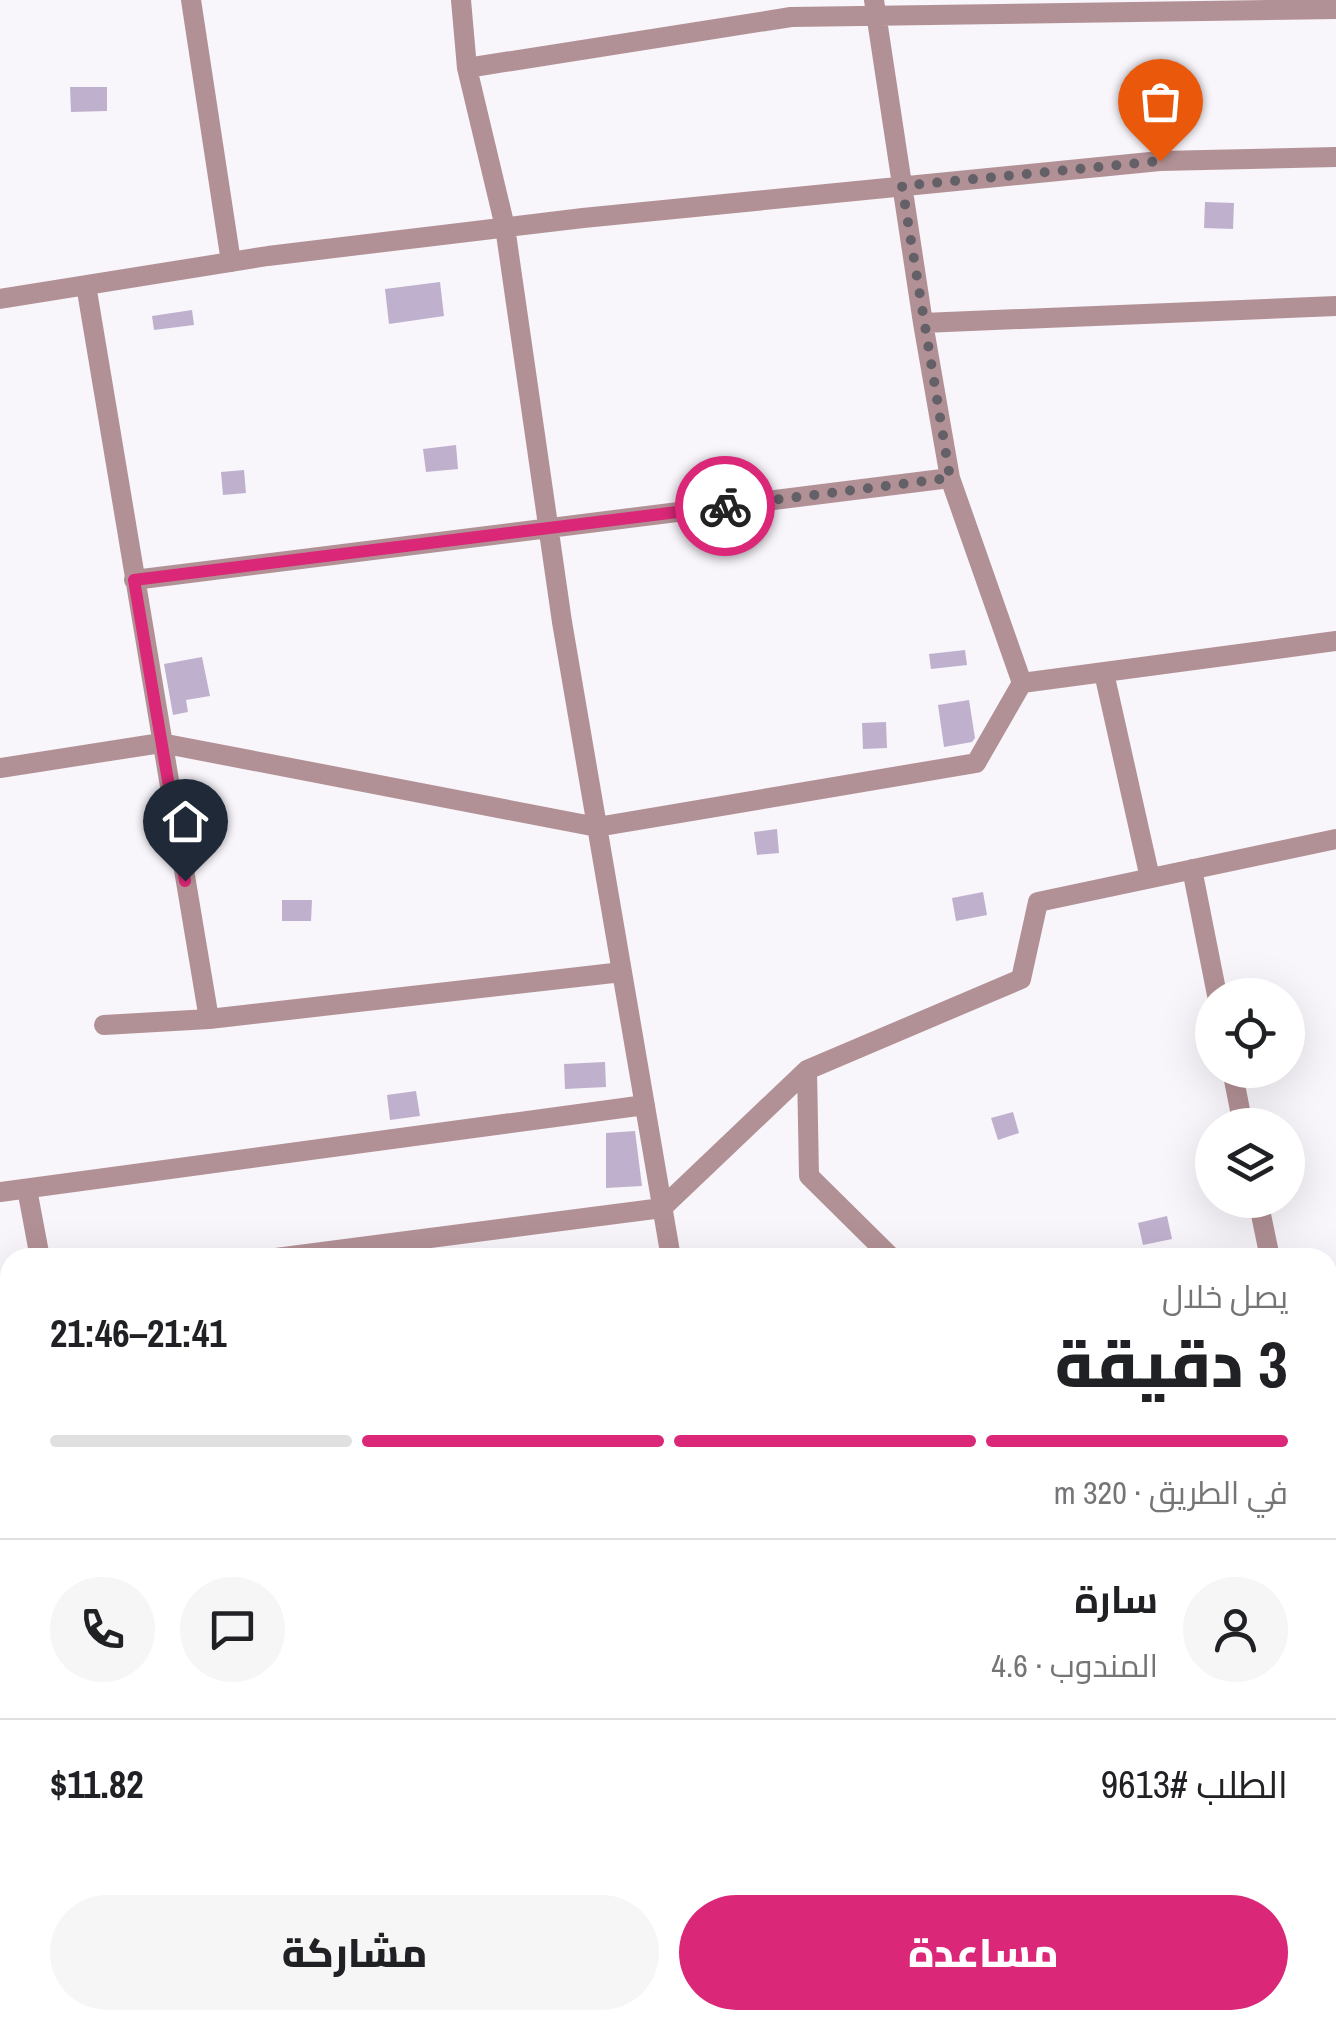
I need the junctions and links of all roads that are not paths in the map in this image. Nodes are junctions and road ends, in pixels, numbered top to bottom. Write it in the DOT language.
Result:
graph roads {
  1 [pos="191,0"];
  2 [pos="460,0"];
  3 [pos="875,8"];
  4 [pos="1336,9"];
  5 [pos="467,68"];
  6 [pos="1336,158"];
  7 [pos="902,186"];
  8 [pos="505,228"];
  9 [pos="231,262"];
  10 [pos="86,286"];
  11 [pos="0,299"];
  12 [pos="1336,306"];
  13 [pos="923,323"];
  14 [pos="950,478"];
  15 [pos="548,528"];
  16 [pos="134,580"];
  17 [pos="1336,641"];
  18 [pos="1104,673"];
  19 [pos="1022,684"];
  20 [pos="161,743"];
  21 [pos="0,768"];
  22 [pos="597,826"];
  23 [pos="1336,839"];
  24 [pos="1192,870"];
  25 [pos="1150,878"];
  26 [pos="622,972"];
  27 [pos="1214,978"];
  28 [pos="209,1019"];
  29 [pos="104,1026"];
  30 [pos="808,1070"];
  31 [pos="645,1105"];
  32 [pos="26,1189"];
  33 [pos="0,1192"];
  34 [pos="662,1208"];
  35 [pos="1262,1218"];
  36 [pos="38,1248"];
  37 [pos="353,1248"];
  38 [pos="669,1248"];
  39 [pos="882,1248"];
  40 [pos="1268,1248"];
  1 -- 9 [label="street"];
  2 -- 5 [label="street"];
  3 -- 4 [label="street"];
  3 -- 5 [label="street"];
  3 -- 7 [label="street"];
  5 -- 8 [label="street"];
  6 -- 7 [label="street"];
  7 -- 8 [label="street"];
  7 -- 13 [label="street"];
  8 -- 9 [label="street"];
  8 -- 15 [label="street"];
  9 -- 10 [label="street"];
  10 -- 11 [label="street"];
  10 -- 16 [label="street"];
  12 -- 13 [label="street"];
  13 -- 14 [label="street"];
  14 -- 15 [label="street"];
  14 -- 19 [label="street"];
  15 -- 16 [label="street"];
  15 -- 22 [label="street"];
  16 -- 20 [label="street"];
  17 -- 18 [label="street"];
  18 -- 19 [label="street"];
  18 -- 25 [label="street"];
  19 -- 22 [label="street"];
  20 -- 21 [label="street"];
  20 -- 22 [label="street"];
  20 -- 28 [label="street"];
  22 -- 26 [label="street"];
  23 -- 24 [label="street"];
  24 -- 25 [label="street"];
  24 -- 27 [label="street"];
  25 -- 30 [label="street"];
  26 -- 28 [label="street"];
  26 -- 31 [label="street"];
  28 -- 29 [label="street"];
  30 -- 34 [label="street"];
  30 -- 39 [label="street"];
  31 -- 32 [label="street"];
  31 -- 34 [label="street"];
  32 -- 33 [label="street"];
  32 -- 36 [label="street"];
  34 -- 37 [label="street"];
  34 -- 38 [label="street"];
  35 -- 40 [label="street"];
}
